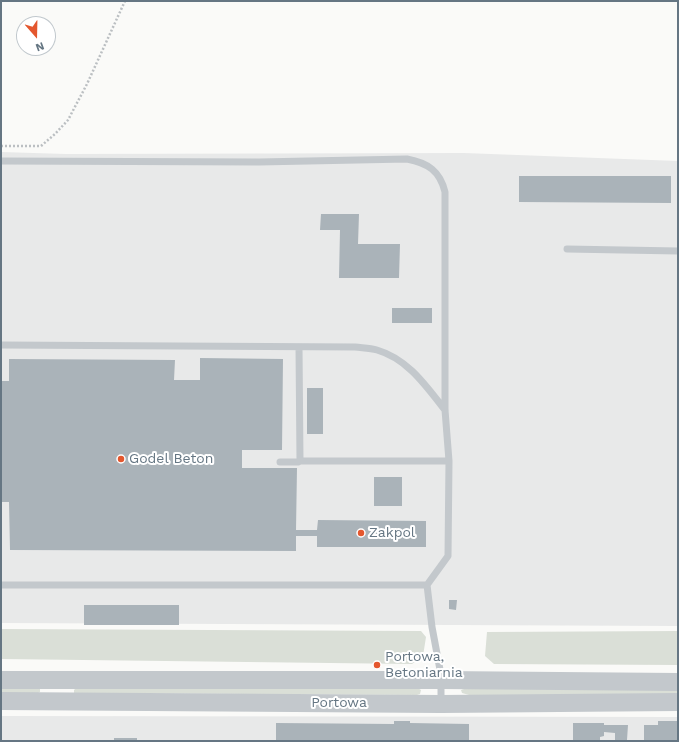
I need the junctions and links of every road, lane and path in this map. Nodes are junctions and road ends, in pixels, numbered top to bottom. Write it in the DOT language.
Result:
graph roads {
  1 [pos="125,1"];
  2 [pos="1,146"];
  3 [pos="1,161"];
  4 [pos="567,249"];
  5 [pos="678,251"];
  6 [pos="1,345"];
  7 [pos="299,347"];
  8 [pos="445,410"];
  9 [pos="300,461"];
  10 [pos="448,461"];
  11 [pos="280,462"];
  12 [pos="1,585"];
  13 [pos="426,585"];
  14 [pos="1,680"];
  15 [pos="56,680"];
  16 [pos="441,680"];
  17 [pos="678,682"];
  18 [pos="1,701"];
  19 [pos="56,701"];
  20 [pos="678,702"];
  21 [pos="441,704"];
  1 -- 2 [label="path"];
  3 -- 8 [label="lane"];
  4 -- 5 [label="lane"];
  6 -- 7 [label="lane"];
  7 -- 8 [label="lane"];
  7 -- 9 [label="lane"];
  8 -- 10 [label="lane"];
  9 -- 10 [label="lane"];
  9 -- 11 [label="lane"];
  10 -- 13 [label="lane"];
  12 -- 13 [label="lane"];
  13 -- 16 [label="lane"];
  14 -- 15 [label="street, Portowa"];
  15 -- 16 [label="street, Portowa"];
  15 -- 19 [label="street"];
  16 -- 17 [label="street, Portowa"];
  16 -- 21 [label="lane"];
  18 -- 19 [label="street, Portowa"];
  19 -- 21 [label="street, Portowa"];
  20 -- 21 [label="street, Portowa"];
}
